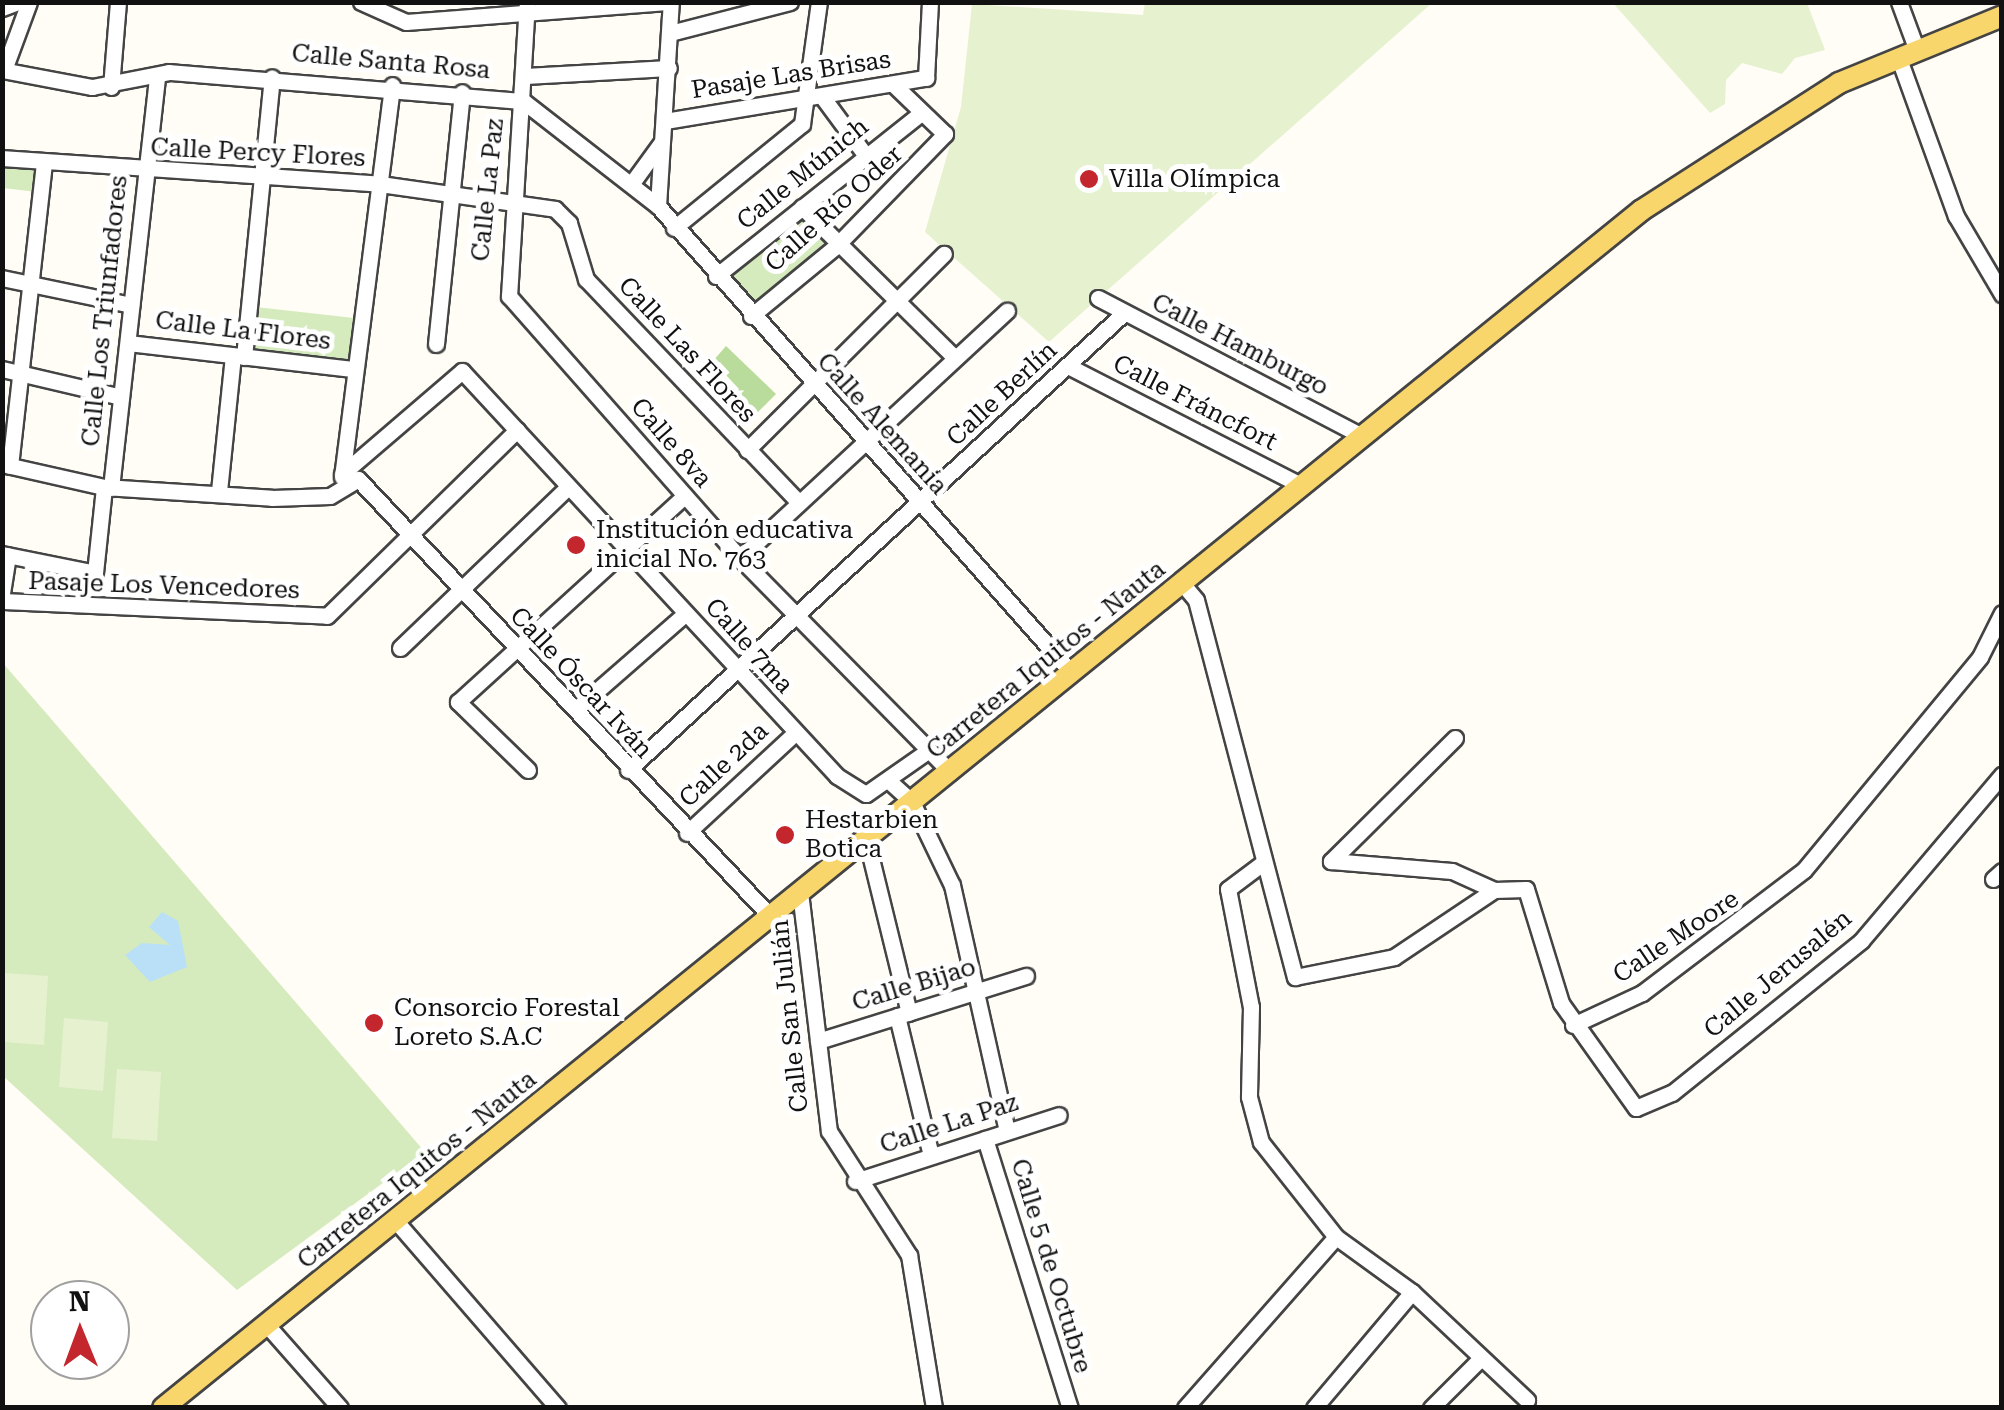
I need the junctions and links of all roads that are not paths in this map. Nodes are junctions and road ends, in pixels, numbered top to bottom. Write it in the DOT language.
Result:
graph roads {
  1 [pos="18,2"];
  2 [pos="28,2"];
  3 [pos="118,2"];
  4 [pos="360,2"];
  5 [pos="460,2"];
  6 [pos="669,2"];
  7 [pos="790,2"];
  8 [pos="819,2"];
  9 [pos="930,2"];
  10 [pos="1899,2"];
  11 [pos="597,7"];
  12 [pos="2,8"];
  13 [pos="527,10"];
  14 [pos="2002,16"];
  15 [pos="458,22"];
  16 [pos="670,33"];
  17 [pos="1907,52"];
  18 [pos="670,68"];
  19 [pos="4,70"];
  20 [pos="525,76"];
  21 [pos="272,77"];
  22 [pos="157,80"];
  23 [pos="392,84"];
  24 [pos="894,85"];
  25 [pos="111,87"];
  26 [pos="462,92"];
  27 [pos="818,100"];
  28 [pos="523,101"];
  29 [pos="922,112"];
  30 [pos="665,120"];
  31 [pos="664,140"];
  32 [pos="866,156"];
  33 [pos="2,158"];
  34 [pos="44,164"];
  35 [pos="146,173"];
  36 [pos="262,179"];
  37 [pos="632,183"];
  38 [pos="380,184"];
  39 [pos="450,192"];
  40 [pos="510,201"];
  41 [pos="658,206"];
  42 [pos="802,207"];
  43 [pos="674,228"];
  44 [pos="835,247"];
  45 [pos="944,254"];
  46 [pos="716,276"];
  47 [pos="2,278"];
  48 [pos="30,284"];
  49 [pos="2002,294"];
  50 [pos="1098,298"];
  51 [pos="894,304"];
  52 [pos="132,305"];
  53 [pos="1006,310"];
  54 [pos="1124,313"];
  55 [pos="527,315"];
  56 [pos="751,316"];
  57 [pos="128,342"];
  58 [pos="436,344"];
  59 [pos="238,356"];
  60 [pos="955,358"];
  61 [pos="1068,366"];
  62 [pos="352,368"];
  63 [pos="2,369"];
  64 [pos="20,374"];
  65 [pos="809,380"];
  66 [pos="121,396"];
  67 [pos="517,430"];
  68 [pos="1360,435"];
  69 [pos="864,443"];
  70 [pos="746,450"];
  71 [pos="6,465"];
  72 [pos="350,477"];
  73 [pos="1299,484"];
  74 [pos="568,487"];
  75 [pos="107,488"];
  76 [pos="219,491"];
  77 [pos="684,496"];
  78 [pos="799,503"];
  79 [pos="920,506"];
  80 [pos="408,532"];
  81 [pos="625,548"];
  82 [pos="5,554"];
  83 [pos="740,558"];
  84 [pos="1182,582"];
  85 [pos="459,590"];
  86 [pos="2,593"];
  87 [pos="2,601"];
  88 [pos="2002,613"];
  89 [pos="686,614"];
  90 [pos="800,619"];
  91 [pos="400,648"];
  92 [pos="514,648"];
  93 [pos="1072,672"];
  94 [pos="740,676"];
  95 [pos="576,710"];
  96 [pos="795,733"];
  97 [pos="1455,738"];
  98 [pos="929,750"];
  99 [pos="528,770"];
  100 [pos="628,770"];
  101 [pos="950,772"];
  102 [pos="2002,775"];
  103 [pos="890,782"];
  104 [pos="912,802"];
  105 [pos="687,834"];
  106 [pos="866,838"];
  107 [pos="1264,862"];
  108 [pos="1494,890"];
  109 [pos="800,892"];
  110 [pos="771,917"];
  111 [pos="1026,976"];
  112 [pos="971,993"];
  113 [pos="903,1014"];
  114 [pos="1573,1026"];
  115 [pos="818,1041"];
  116 [pos="1059,1114"];
  117 [pos="1007,1132"];
  118 [pos="985,1139"];
  119 [pos="931,1156"];
  120 [pos="855,1181"];
  121 [pos="395,1220"];
  122 [pos="1336,1237"];
  123 [pos="1412,1292"];
  124 [pos="266,1324"];
  125 [pos="1480,1359"];
  126 [pos="1528,1400"];
  127 [pos="164,1408"];
  128 [pos="340,1408"];
  129 [pos="558,1408"];
  130 [pos="934,1408"];
  131 [pos="1070,1408"];
  132 [pos="1185,1408"];
  133 [pos="1314,1408"];
  134 [pos="1431,1408"];
  1 -- 12 [label="street"];
  2 -- 19 [label="street"];
  3 -- 25 [label="street"];
  4 -- 15 [label="street"];
  5 -- 15 [label="street"];
  6 -- 11 [label="street"];
  6 -- 16 [label="street"];
  7 -- 16 [label="street"];
  8 -- 27 [label="street"];
  9 -- 24 [label="street, Pasaje Las Brisas"];
  10 -- 17 [label="street"];
  11 -- 13 [label="street"];
  13 -- 15 [label="street"];
  13 -- 20 [label="street, Calle La Paz"];
  14 -- 17 [label="main road, Carretera Iquitos - Nauta"];
  16 -- 18 [label="street"];
  17 -- 49 [label="street"];
  17 -- 68 [label="main road, Carretera Iquitos - Nauta"];
  18 -- 20 [label="street, Pasaje Las Brisas"];
  18 -- 30 [label="street"];
  19 -- 25 [label="street, Calle Santa Rosa"];
  20 -- 28 [label="street, Calle La Paz"];
  21 -- 22 [label="street, Calle Santa Rosa"];
  21 -- 23 [label="street, Calle Santa Rosa"];
  21 -- 36 [label="street"];
  22 -- 25 [label="street, Calle Santa Rosa"];
  22 -- 35 [label="street, Calle Los Triunfadores"];
  23 -- 26 [label="street, Calle Santa Rosa"];
  23 -- 38 [label="street"];
  24 -- 27 [label="street, Pasaje Las Brisas"];
  24 -- 29 [label="street"];
  26 -- 28 [label="street, Calle Santa Rosa"];
  26 -- 39 [label="street"];
  27 -- 30 [label="street, Pasaje Las Brisas"];
  27 -- 32 [label="street"];
  27 -- 43 [label="street"];
  28 -- 37 [label="street, Calle Santa Rosa"];
  28 -- 40 [label="street, Calle La Paz"];
  29 -- 32 [label="street, Calle Múnich"];
  29 -- 44 [label="street, Calle Río Oder"];
  30 -- 31 [label="street"];
  31 -- 37 [label="street"];
  31 -- 41 [label="street"];
  32 -- 42 [label="street, Calle Múnich"];
  33 -- 34 [label="street, Calle Percy Flores"];
  34 -- 35 [label="street, Calle Percy Flores"];
  34 -- 48 [label="street"];
  35 -- 36 [label="street, Calle Percy Flores"];
  35 -- 52 [label="street, Calle Los Triunfadores"];
  36 -- 38 [label="street, Calle Percy Flores"];
  36 -- 59 [label="street"];
  37 -- 41 [label="street, Calle Santa Rosa"];
  38 -- 39 [label="street, Calle Percy Flores"];
  38 -- 62 [label="street"];
  39 -- 40 [label="street, Calle Percy Flores"];
  39 -- 58 [label="street"];
  40 -- 55 [label="street, Calle La Paz"];
  40 -- 70 [label="street, Calle Las Flores"];
  41 -- 43 [label="street, Calle Alemania"];
  42 -- 44 [label="street"];
  42 -- 46 [label="street, Calle Múnich"];
  43 -- 46 [label="street, Calle Alemania"];
  44 -- 51 [label="street"];
  44 -- 56 [label="street, Calle Río Oder"];
  45 -- 51 [label="street"];
  46 -- 56 [label="street, Calle Alemania"];
  47 -- 48 [label="street"];
  48 -- 52 [label="street"];
  48 -- 64 [label="street"];
  50 -- 54 [label="street, Calle Hamburgo"];
  51 -- 60 [label="street"];
  51 -- 65 [label="street"];
  52 -- 57 [label="street, Calle Los Triunfadores"];
  53 -- 60 [label="street"];
  54 -- 61 [label="street, Calle Berlín"];
  54 -- 68 [label="street, Calle Hamburgo"];
  55 -- 77 [label="street, Calle 8va"];
  56 -- 65 [label="street, Calle Alemania"];
  57 -- 59 [label="street, Calle La Flores"];
  57 -- 66 [label="street, Calle Los Triunfadores"];
  59 -- 62 [label="street, Calle La Flores"];
  59 -- 76 [label="street"];
  60 -- 69 [label="street"];
  61 -- 73 [label="street, Calle Fráncfort"];
  61 -- 79 [label="street, Calle Berlín"];
  62 -- 72 [label="street"];
  63 -- 64 [label="street"];
  64 -- 66 [label="street"];
  64 -- 71 [label="street"];
  65 -- 69 [label="street, Calle Alemania"];
  65 -- 70 [label="street"];
  66 -- 75 [label="street, Calle Los Triunfadores"];
  67 -- 72 [label="street, Calle 7ma"];
  67 -- 74 [label="street, Calle 7ma"];
  67 -- 80 [label="street"];
  68 -- 73 [label="main road, Carretera Iquitos - Nauta"];
  69 -- 78 [label="street"];
  69 -- 79 [label="street, Calle Alemania"];
  70 -- 78 [label="street, Calle Las Flores"];
  71 -- 75 [label="street"];
  72 -- 76 [label="street"];
  72 -- 80 [label="street, Calle Óscar Iván"];
  73 -- 84 [label="main road, Carretera Iquitos - Nauta"];
  74 -- 81 [label="street, Calle 7ma"];
  74 -- 85 [label="street"];
  75 -- 76 [label="street"];
  75 -- 82 [label="street, Calle Los Triunfadores"];
  77 -- 81 [label="street"];
  77 -- 83 [label="street, Calle 8va"];
  78 -- 83 [label="street"];
  79 -- 90 [label="street, Calle Berlín"];
  79 -- 93 [label="street, Calle Alemania"];
  80 -- 85 [label="street, Calle Óscar Iván"];
  80 -- 87 [label="street, Pasaje Los Vencedores"];
  81 -- 89 [label="street, Calle 7ma"];
  81 -- 92 [label="street"];
  82 -- 86 [label="street, Pasaje Los Vencedores"];
  83 -- 90 [label="street, Calle 8va"];
  84 -- 93 [label="main road, Carretera Iquitos - Nauta"];
  84 -- 107 [label="street"];
  85 -- 91 [label="street"];
  85 -- 92 [label="street, Calle Óscar Iván"];
  88 -- 114 [label="street, Calle Moore"];
  89 -- 94 [label="street, Calle 7ma"];
  89 -- 95 [label="street"];
  90 -- 94 [label="street, Calle Berlín"];
  90 -- 98 [label="street, Calle 8va"];
  92 -- 95 [label="street, Calle Óscar Iván"];
  92 -- 99 [label="street"];
  93 -- 101 [label="main road, Carretera Iquitos - Nauta"];
  94 -- 96 [label="street, Calle 7ma"];
  94 -- 100 [label="street, Calle Berlín"];
  95 -- 100 [label="street, Calle Óscar Iván"];
  96 -- 103 [label="street, Calle 7ma"];
  96 -- 105 [label="street, Calle 2da"];
  97 -- 108 [label="street"];
  98 -- 101 [label="street, Calle 8va"];
  98 -- 103 [label="street"];
  100 -- 105 [label="street, Calle Óscar Iván"];
  101 -- 104 [label="main road, Carretera Iquitos - Nauta"];
  102 -- 114 [label="street, Calle Jerusalén"];
  103 -- 104 [label="street"];
  104 -- 106 [label="main road, Carretera Iquitos - Nauta"];
  104 -- 112 [label="street"];
  105 -- 110 [label="street, Calle Óscar Iván"];
  106 -- 109 [label="main road, Carretera Iquitos - Nauta"];
  106 -- 113 [label="street"];
  107 -- 108 [label="street"];
  107 -- 122 [label="street"];
  108 -- 114 [label="street"];
  109 -- 110 [label="main road, Carretera Iquitos - Nauta"];
  109 -- 115 [label="street, Calle San Julián"];
  110 -- 121 [label="main road, Carretera Iquitos - Nauta"];
  111 -- 112 [label="street, Calle Bijao"];
  112 -- 113 [label="street, Calle Bijao"];
  112 -- 117 [label="street"];
  113 -- 115 [label="street, Calle Bijao"];
  113 -- 119 [label="street"];
  115 -- 120 [label="street, Calle San Julián"];
  116 -- 117 [label="street, Calle La Paz"];
  117 -- 118 [label="street, Calle La Paz"];
  118 -- 119 [label="street, Calle La Paz"];
  118 -- 131 [label="street, Calle 5 de Octubre"];
  119 -- 120 [label="street, Calle La Paz"];
  120 -- 130 [label="street, Calle San Julián"];
  121 -- 124 [label="main road, Carretera Iquitos - Nauta"];
  121 -- 129 [label="street"];
  122 -- 123 [label="street"];
  122 -- 132 [label="street"];
  123 -- 125 [label="street"];
  123 -- 133 [label="street"];
  124 -- 127 [label="main road, Carretera Iquitos - Nauta"];
  124 -- 128 [label="street"];
  125 -- 126 [label="street"];
  125 -- 134 [label="street"];
}
